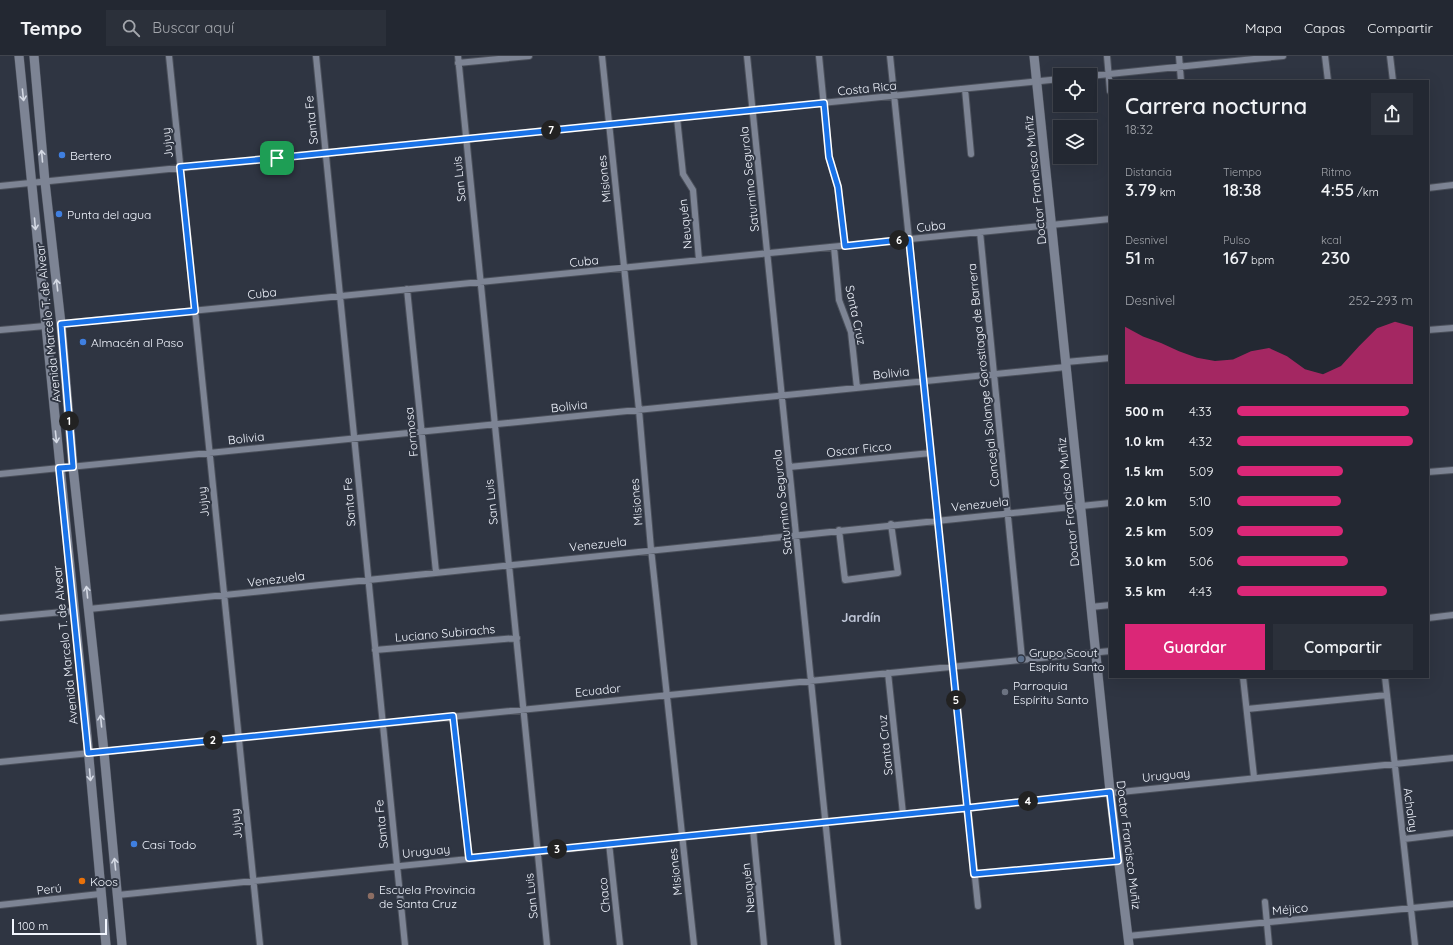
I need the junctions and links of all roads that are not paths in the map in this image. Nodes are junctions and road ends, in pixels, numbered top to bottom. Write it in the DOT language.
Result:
graph roads {
  1 [pos="19,56"];
  2 [pos="34,56"];
  3 [pos="169,56"];
  4 [pos="316,56"];
  5 [pos="529,56"];
  6 [pos="602,56"];
  7 [pos="747,56"];
  8 [pos="819,56"];
  9 [pos="890,56"];
  10 [pos="1034,56"];
  11 [pos="1107,56"];
  12 [pos="1179,56"];
  13 [pos="1283,56"];
  14 [pos="1325,56"];
  15 [pos="1390,56"];
  16 [pos="458,59"];
  17 [pos="1180,66"];
  18 [pos="1108,74"];
  19 [pos="1097,75"];
  20 [pos="1053,80"];
  21 [pos="1181,80"];
  22 [pos="1328,80"];
  23 [pos="1393,80"];
  24 [pos="1036,81"];
  25 [pos="1109,82"];
  26 [pos="965,89"];
  27 [pos="894,96"];
  28 [pos="824,103"];
  29 [pos="753,110"];
  30 [pos="677,118"];
  31 [pos="609,124"];
  32 [pos="466,139"];
  33 [pos="326,153"];
  34 [pos="971,154"];
  35 [pos="180,167"];
  36 [pos="45,182"];
  37 [pos="32,183"];
  38 [pos="1453,185"];
  39 [pos="0,186"];
  40 [pos="1429,188"];
  41 [pos="1109,219"];
  42 [pos="1052,225"];
  43 [pos="980,232"];
  44 [pos="909,239"];
  45 [pos="845,246"];
  46 [pos="834,247"];
  47 [pos="767,253"];
  48 [pos="700,260"];
  49 [pos="624,268"];
  50 [pos="480,282"];
  51 [pos="407,289"];
  52 [pos="340,296"];
  53 [pos="195,311"];
  54 [pos="61,324"];
  55 [pos="45,326"];
  56 [pos="1453,328"];
  57 [pos="0,330"];
  58 [pos="1429,330"];
  59 [pos="1109,358"];
  60 [pos="1066,364"];
  61 [pos="994,374"];
  62 [pos="924,381"];
  63 [pos="857,388"];
  64 [pos="782,396"];
  65 [pos="638,410"];
  66 [pos="495,424"];
  67 [pos="422,432"];
  68 [pos="354,438"];
  69 [pos="209,453"];
  70 [pos="931,453"];
  71 [pos="73,467"];
  72 [pos="789,467"];
  73 [pos="59,468"];
  74 [pos="1453,470"];
  75 [pos="1429,472"];
  76 [pos="0,474"];
  77 [pos="1109,503"];
  78 [pos="1080,506"];
  79 [pos="1008,513"];
  80 [pos="938,519"];
  81 [pos="891,524"];
  82 [pos="839,530"];
  83 [pos="796,534"];
  84 [pos="651,550"];
  85 [pos="509,564"];
  86 [pos="436,572"];
  87 [pos="367,579"];
  88 [pos="224,596"];
  89 [pos="1109,605"];
  90 [pos="1091,606"];
  91 [pos="89,609"];
  92 [pos="73,611"];
  93 [pos="1453,616"];
  94 [pos="0,618"];
  95 [pos="1429,618"];
  96 [pos="517,638"];
  97 [pos="375,650"];
  98 [pos="1109,651"];
  99 [pos="1095,652"];
  100 [pos="1022,659"];
  101 [pos="952,666"];
  102 [pos="888,673"];
  103 [pos="1243,678"];
  104 [pos="1385,678"];
  105 [pos="811,680"];
  106 [pos="667,694"];
  107 [pos="1387,695"];
  108 [pos="522,709"];
  109 [pos="1246,709"];
  110 [pos="453,716"];
  111 [pos="381,723"];
  112 [pos="238,737"];
  113 [pos="104,752"];
  114 [pos="88,753"];
  115 [pos="1453,758"];
  116 [pos="0,762"];
  117 [pos="1394,763"];
  118 [pos="1254,777"];
  119 [pos="1110,792"];
  120 [pos="967,808"];
  121 [pos="903,814"];
  122 [pos="826,822"];
  123 [pos="753,829"];
  124 [pos="1453,833"];
  125 [pos="682,836"];
  126 [pos="1404,838"];
  127 [pos="610,843"];
  128 [pos="537,851"];
  129 [pos="469,858"];
  130 [pos="1118,861"];
  131 [pos="396,865"];
  132 [pos="974,874"];
  133 [pos="253,880"];
  134 [pos="100,894"];
  135 [pos="118,895"];
  136 [pos="1264,902"];
  137 [pos="1453,904"];
  138 [pos="0,905"];
  139 [pos="978,906"];
  140 [pos="1411,908"];
  141 [pos="1266,922"];
  142 [pos="1129,940"];
  143 [pos="106,945"];
  144 [pos="122,945"];
  145 [pos="260,945"];
  146 [pos="405,945"];
  147 [pos="547,945"];
  148 [pos="620,945"];
  149 [pos="694,945"];
  150 [pos="764,945"];
  151 [pos="838,945"];
  152 [pos="1269,945"];
  153 [pos="1415,945"];
  1 -- 37 [label="main road, Avenida Marcelo T. de Alvear, one-way"];
  36 -- 2 [label="main road, Avenida Marcelo T. de Alvear, one-way"];
  3 -- 35 [label="street, Jujuy"];
  4 -- 33 [label="street, Santa Fe"];
  5 -- 16 [label="street"];
  6 -- 31 [label="street, Misiones"];
  7 -- 29 [label="street, Saturnino Segurola"];
  8 -- 28 [label="street"];
  9 -- 27 [label="street"];
  10 -- 24 [label="main road, Doctor Francisco Muñiz"];
  11 -- 18 [label="street"];
  12 -- 17 [label="street"];
  13 -- 17 [label="street"];
  14 -- 22 [label="street"];
  15 -- 23 [label="street"];
  16 -- 32 [label="street, San Luis"];
  17 -- 18 [label="street"];
  17 -- 21 [label="street"];
  18 -- 19 [label="street"];
  18 -- 25 [label="street"];
  20 -- 24 [label="street, Costa Rica"];
  24 -- 26 [label="street, Costa Rica"];
  24 -- 42 [label="main road, Doctor Francisco Muñiz"];
  26 -- 27 [label="street, Costa Rica"];
  26 -- 34 [label="street"];
  27 -- 28 [label="street, Costa Rica"];
  27 -- 44 [label="street"];
  28 -- 29 [label="street, Costa Rica"];
  28 -- 45 [label="street"];
  29 -- 30 [label="street, Costa Rica"];
  29 -- 47 [label="street, Saturnino Segurola"];
  30 -- 31 [label="street, Costa Rica"];
  30 -- 48 [label="street, Neuquén"];
  31 -- 32 [label="street, Costa Rica"];
  31 -- 49 [label="street, Misiones"];
  32 -- 33 [label="street, Costa Rica"];
  32 -- 50 [label="street, San Luis"];
  33 -- 35 [label="street, Costa Rica"];
  33 -- 52 [label="street, Santa Fe"];
  35 -- 36 [label="street, Costa Rica"];
  35 -- 53 [label="street, Jujuy"];
  36 -- 37 [label="street, Costa Rica"];
  54 -- 36 [label="main road, Avenida Marcelo T. de Alvear, one-way"];
  37 -- 39 [label="street, Costa Rica"];
  37 -- 55 [label="main road, Avenida Marcelo T. de Alvear, one-way"];
  38 -- 40 [label="street"];
  41 -- 42 [label="street, Cuba"];
  42 -- 43 [label="street, Cuba"];
  42 -- 60 [label="main road, Doctor Francisco Muñiz"];
  43 -- 44 [label="street, Cuba"];
  43 -- 61 [label="street, Concejal Solange Gorostiaga de Barrera"];
  44 -- 45 [label="street, Cuba"];
  44 -- 62 [label="street"];
  45 -- 46 [label="street, Cuba"];
  46 -- 47 [label="street, Cuba"];
  46 -- 63 [label="street, Santa Cruz"];
  47 -- 48 [label="street, Cuba"];
  47 -- 64 [label="street, Saturnino Segurola"];
  48 -- 49 [label="street, Cuba"];
  49 -- 50 [label="street, Cuba"];
  49 -- 65 [label="street, Misiones"];
  50 -- 51 [label="street, Cuba"];
  50 -- 66 [label="street, San Luis"];
  51 -- 52 [label="street, Cuba"];
  51 -- 67 [label="street, Formosa"];
  52 -- 53 [label="street, Cuba"];
  52 -- 68 [label="street, Santa Fe"];
  53 -- 54 [label="street, Cuba"];
  53 -- 69 [label="street, Jujuy"];
  54 -- 71 [label="main road, Avenida Marcelo T. de Alvear"];
  55 -- 57 [label="street"];
  55 -- 73 [label="main road, Avenida Marcelo T. de Alvear, one-way"];
  56 -- 58 [label="street"];
  59 -- 60 [label="street, Bolivia"];
  60 -- 61 [label="street, Bolivia"];
  60 -- 78 [label="main road, Doctor Francisco Muñiz"];
  61 -- 62 [label="street, Bolivia"];
  61 -- 79 [label="street, Concejal Solange Gorostiaga de Barrera"];
  62 -- 63 [label="street, Bolivia"];
  62 -- 70 [label="street"];
  63 -- 64 [label="street, Bolivia"];
  64 -- 65 [label="street, Bolivia"];
  64 -- 72 [label="street, Saturnino Segurola"];
  65 -- 66 [label="street, Bolivia"];
  65 -- 84 [label="street, Misiones"];
  66 -- 67 [label="street, Bolivia"];
  66 -- 85 [label="street, San Luis"];
  67 -- 68 [label="street, Bolivia"];
  67 -- 86 [label="street, Formosa"];
  68 -- 69 [label="street, Bolivia"];
  68 -- 87 [label="street, Santa Fe"];
  69 -- 71 [label="street, Bolivia"];
  69 -- 88 [label="street, Jujuy"];
  70 -- 72 [label="street, Oscar Ficco"];
  70 -- 80 [label="street"];
  71 -- 73 [label="street, Bolivia"];
  91 -- 71 [label="main road, Avenida Marcelo T. de Alvear, one-way"];
  72 -- 83 [label="street, Saturnino Segurola"];
  73 -- 76 [label="street, Bolivia"];
  73 -- 92 [label="main road, Avenida Marcelo T. de Alvear"];
  74 -- 75 [label="street"];
  77 -- 78 [label="street, Venezuela"];
  78 -- 79 [label="street, Venezuela"];
  78 -- 90 [label="main road, Doctor Francisco Muñiz"];
  79 -- 80 [label="street, Venezuela"];
  79 -- 100 [label="street, Concejal Solange Gorostiaga de Barrera"];
  80 -- 81 [label="street, Venezuela"];
  80 -- 101 [label="street"];
  81 -- 82 [label="street, Venezuela"];
  81 -- 82 [label="street"];
  82 -- 83 [label="street, Venezuela"];
  83 -- 84 [label="street, Venezuela"];
  83 -- 105 [label="street, Saturnino Segurola"];
  84 -- 85 [label="street, Venezuela"];
  84 -- 106 [label="street, Misiones"];
  85 -- 86 [label="street, Venezuela"];
  85 -- 96 [label="street, San Luis"];
  86 -- 87 [label="street, Venezuela"];
  87 -- 88 [label="street, Venezuela"];
  87 -- 97 [label="street, Santa Fe"];
  88 -- 91 [label="street, Venezuela"];
  88 -- 112 [label="street, Jujuy"];
  89 -- 90 [label="street"];
  90 -- 99 [label="main road, Doctor Francisco Muñiz"];
  113 -- 91 [label="main road, Avenida Marcelo T. de Alvear, one-way"];
  92 -- 94 [label="street"];
  92 -- 114 [label="main road, Avenida Marcelo T. de Alvear"];
  93 -- 95 [label="street"];
  96 -- 97 [label="street, Luciano Subirachs"];
  96 -- 108 [label="street, San Luis"];
  97 -- 111 [label="street, Santa Fe"];
  98 -- 99 [label="street, Ecuador"];
  99 -- 100 [label="street, Ecuador"];
  99 -- 119 [label="main road, Doctor Francisco Muñiz"];
  100 -- 101 [label="street, Ecuador"];
  101 -- 102 [label="street, Ecuador"];
  101 -- 120 [label="street"];
  102 -- 105 [label="street, Ecuador"];
  102 -- 121 [label="street, Santa Cruz"];
  103 -- 109 [label="street"];
  104 -- 107 [label="street, Achalay"];
  105 -- 106 [label="street, Ecuador"];
  105 -- 122 [label="street, Saturnino Segurola"];
  106 -- 108 [label="street, Ecuador"];
  106 -- 125 [label="street, Misiones"];
  107 -- 109 [label="street"];
  107 -- 117 [label="street, Achalay"];
  108 -- 110 [label="street, Ecuador"];
  108 -- 128 [label="street, San Luis"];
  109 -- 118 [label="street"];
  110 -- 111 [label="street, Ecuador"];
  110 -- 129 [label="street"];
  111 -- 112 [label="street, Ecuador"];
  111 -- 131 [label="street, Santa Fe"];
  112 -- 113 [label="street, Ecuador"];
  112 -- 133 [label="street, Jujuy"];
  113 -- 114 [label="street, Ecuador"];
  135 -- 113 [label="main road, Avenida Marcelo T. de Alvear, one-way"];
  114 -- 116 [label="street, Ecuador"];
  114 -- 134 [label="main road, Avenida Marcelo T. de Alvear, one-way"];
  115 -- 117 [label="street, Uruguay"];
  117 -- 118 [label="street, Uruguay"];
  117 -- 126 [label="street, Achalay"];
  118 -- 119 [label="street, Uruguay"];
  119 -- 120 [label="street, Uruguay"];
  119 -- 130 [label="main road, Doctor Francisco Muñiz"];
  120 -- 121 [label="street, Uruguay"];
  120 -- 132 [label="street"];
  121 -- 122 [label="street, Uruguay"];
  122 -- 123 [label="street, Uruguay"];
  122 -- 151 [label="street, Saturnino Segurola"];
  123 -- 125 [label="street, Uruguay"];
  123 -- 150 [label="street, Neuquén"];
  124 -- 126 [label="street"];
  125 -- 127 [label="street, Uruguay"];
  125 -- 149 [label="street, Misiones"];
  126 -- 140 [label="street, Achalay"];
  127 -- 128 [label="street, Uruguay"];
  127 -- 148 [label="street, Chaco"];
  128 -- 129 [label="street, Uruguay"];
  128 -- 147 [label="street, San Luis"];
  129 -- 131 [label="street, Uruguay"];
  130 -- 132 [label="street"];
  130 -- 142 [label="main road, Doctor Francisco Muñiz"];
  131 -- 133 [label="street, Uruguay"];
  131 -- 146 [label="street, Santa Fe"];
  132 -- 139 [label="street"];
  133 -- 135 [label="street, Uruguay"];
  133 -- 145 [label="street, Jujuy"];
  134 -- 138 [label="street, Perú"];
  134 -- 143 [label="main road, Avenida Marcelo T. de Alvear"];
  135 -- 144 [label="main road, Avenida Marcelo T. de Alvear"];
  136 -- 141 [label="street"];
  137 -- 140 [label="street, Méjico"];
  140 -- 141 [label="street, Méjico"];
  140 -- 153 [label="street, Achalay"];
  141 -- 142 [label="street, Méjico"];
  141 -- 152 [label="street"];
}
